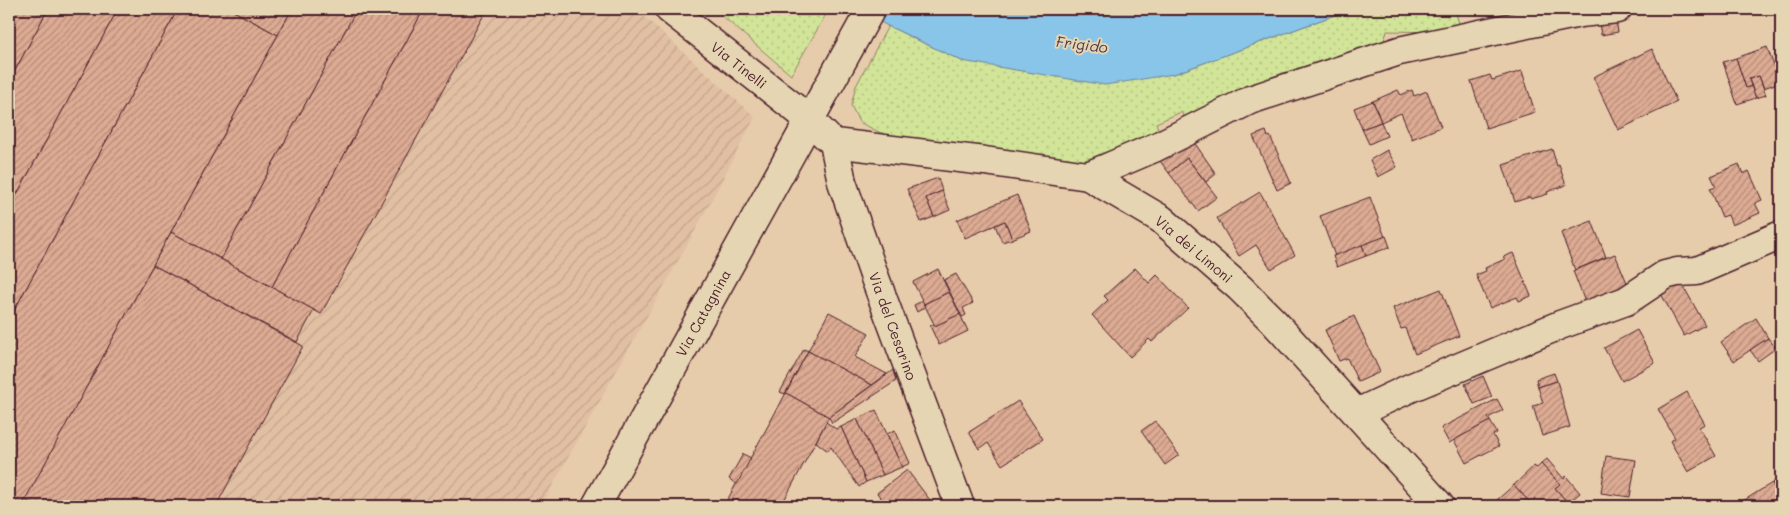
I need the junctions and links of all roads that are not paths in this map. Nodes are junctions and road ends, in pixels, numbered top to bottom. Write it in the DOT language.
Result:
graph roads {
  1 [pos="669,9"];
  2 [pos="871,9"];
  3 [pos="1617,9"];
  4 [pos="810,120"];
  5 [pos="834,143"];
  6 [pos="1088,176"];
  7 [pos="1781,234"];
  8 [pos="1357,413"];
  9 [pos="596,506"];
  10 [pos="960,506"];
  11 [pos="1440,506"];
  1 -- 4 [label="street, Via Tinelli"];
  2 -- 4 [label="street, Via Catagnina"];
  3 -- 6 [label="street"];
  4 -- 5 [label="street, Via Tinelli"];
  4 -- 9 [label="street, Via Catagnina"];
  5 -- 6 [label="street, Via dei Limoni"];
  5 -- 10 [label="street, Via del Cesarino"];
  6 -- 8 [label="street, Via dei Limoni"];
  7 -- 8 [label="street"];
  8 -- 11 [label="street, Via dei Limoni"];
}
